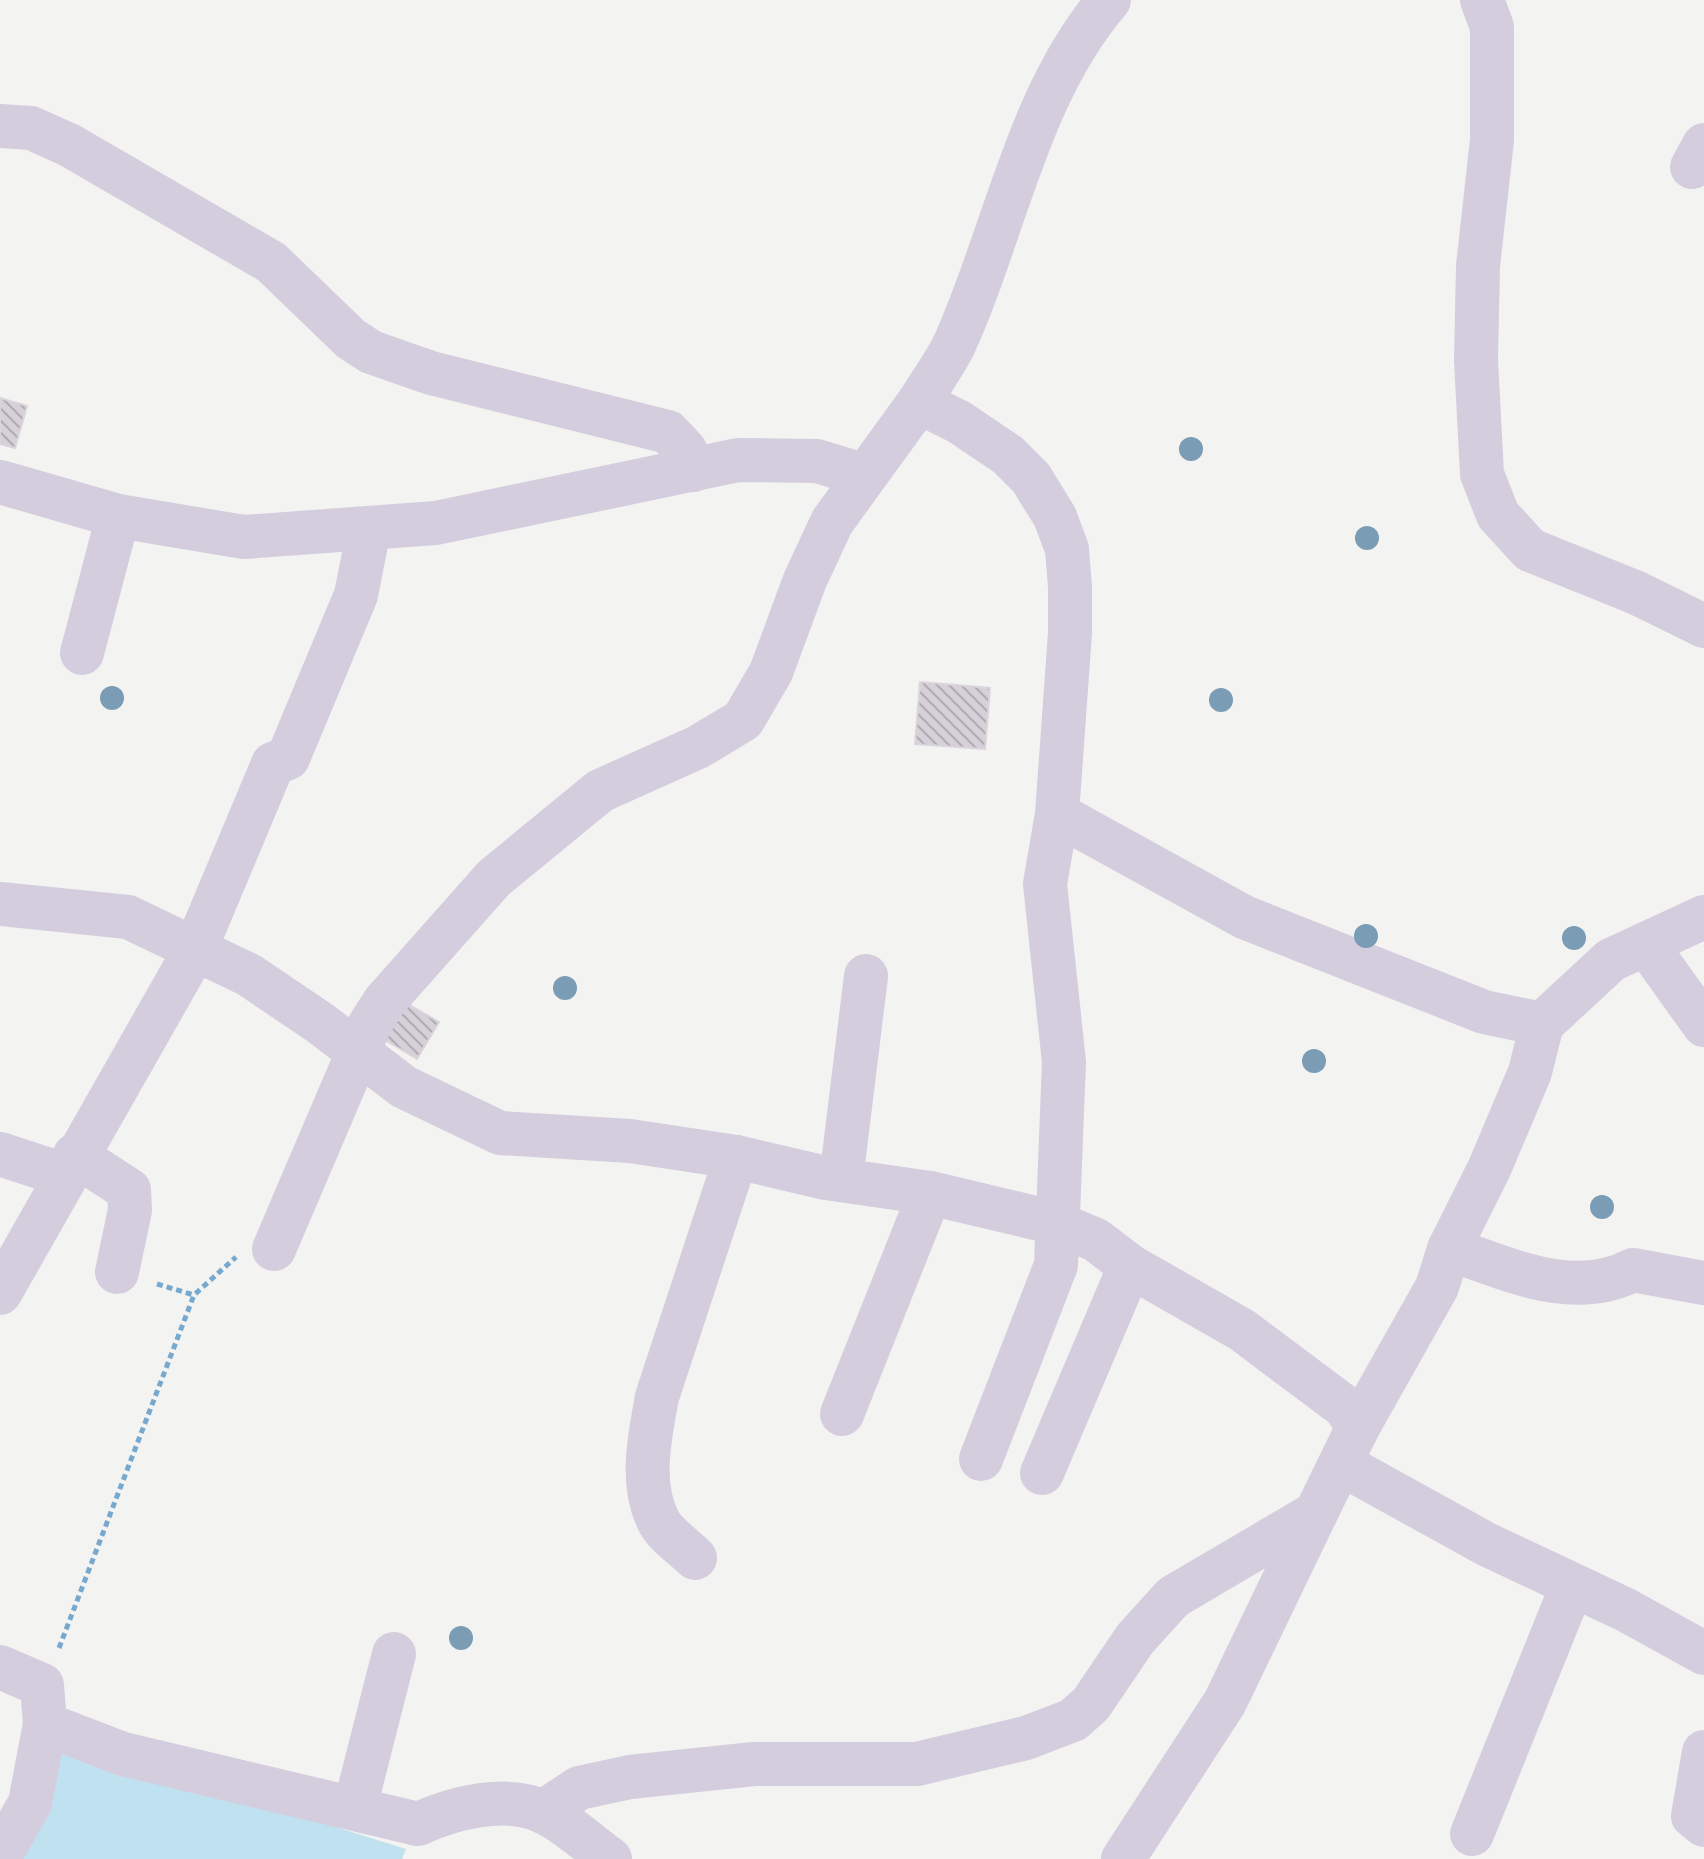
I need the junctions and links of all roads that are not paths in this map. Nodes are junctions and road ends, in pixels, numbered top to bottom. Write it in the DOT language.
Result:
graph roads {
  1 [pos="1109,0"];
  2 [pos="1482,0"];
  3 [pos="0,126"];
  4 [pos="919,402"];
  5 [pos="693,470"];
  6 [pos="863,475"];
  7 [pos="0,482"];
  8 [pos="118,516"];
  9 [pos="369,529"];
  10 [pos="1704,626"];
  11 [pos="82,653"];
  12 [pos="1057,814"];
  13 [pos="0,904"];
  14 [pos="1704,917"];
  15 [pos="1646,944"];
  16 [pos="195,950"];
  17 [pos="866,976"];
  18 [pos="1542,1024"];
  19 [pos="1704,1025"];
  20 [pos="358,1053"];
  21 [pos="0,1154"];
  22 [pos="736,1157"];
  23 [pos="70,1165"];
  24 [pos="841,1180"];
  25 [pos="930,1193"];
  26 [pos="1056,1223"];
  27 [pos="274,1249"];
  28 [pos="1449,1249"];
  29 [pos="1130,1266"];
  30 [pos="117,1272"];
  31 [pos="1704,1283"];
  32 [pos="0,1293"];
  33 [pos="842,1414"];
  34 [pos="1350,1446"];
  35 [pos="981,1459"];
  36 [pos="1042,1473"];
  37 [pos="1316,1513"];
  38 [pos="695,1558"];
  39 [pos="1572,1586"];
  40 [pos="1704,1653"];
  41 [pos="394,1654"];
  42 [pos="0,1667"];
  43 [pos="44,1704"];
  44 [pos="1704,1752"];
  45 [pos="355,1807"];
  46 [pos="543,1812"];
  47 [pos="1704,1825"];
  48 [pos="1472,1834"];
  49 [pos="414,1841"];
  50 [pos="0,1856"];
  51 [pos="610,1859"];
  52 [pos="1123,1859"];
  1 -- 4 [label="street"];
  2 -- 10 [label="street"];
  3 -- 5 [label="street"];
  4 -- 6 [label="street"];
  4 -- 12 [label="street"];
  5 -- 6 [label="street"];
  5 -- 9 [label="street"];
  6 -- 20 [label="street"];
  7 -- 8 [label="street"];
  8 -- 9 [label="street"];
  8 -- 11 [label="street"];
  9 -- 16 [label="street"];
  12 -- 18 [label="street"];
  12 -- 26 [label="street"];
  13 -- 16 [label="street"];
  14 -- 15 [label="street"];
  15 -- 18 [label="street"];
  15 -- 19 [label="street"];
  16 -- 20 [label="street"];
  16 -- 23 [label="street"];
  17 -- 24 [label="street"];
  18 -- 28 [label="street"];
  20 -- 22 [label="street"];
  20 -- 27 [label="street"];
  21 -- 23 [label="street"];
  22 -- 24 [label="street"];
  22 -- 38 [label="street"];
  23 -- 30 [label="street"];
  23 -- 32 [label="street"];
  24 -- 25 [label="street"];
  25 -- 26 [label="street"];
  25 -- 33 [label="street"];
  26 -- 29 [label="street"];
  26 -- 35 [label="street"];
  28 -- 31 [label="street"];
  28 -- 34 [label="street"];
  29 -- 34 [label="street"];
  29 -- 36 [label="street"];
  34 -- 37 [label="street"];
  34 -- 39 [label="street"];
  37 -- 46 [label="street"];
  37 -- 52 [label="street"];
  39 -- 40 [label="street"];
  39 -- 48 [label="street"];
  41 -- 45 [label="street"];
  42 -- 43 [label="street"];
  43 -- 45 [label="street"];
  43 -- 50 [label="street"];
  44 -- 47 [label="street"];
  45 -- 49 [label="street"];
  46 -- 49 [label="street"];
  46 -- 51 [label="street"];
}
